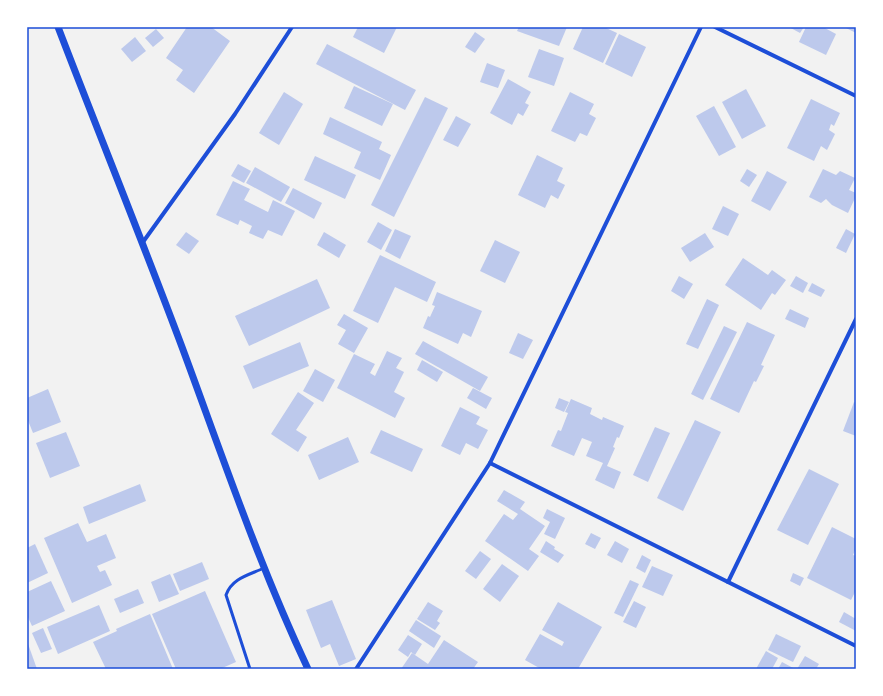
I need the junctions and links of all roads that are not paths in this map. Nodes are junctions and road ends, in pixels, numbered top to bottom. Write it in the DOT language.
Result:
graph roads {
  1 [pos="58,27"];
  2 [pos="292,27"];
  3 [pos="701,27"];
  4 [pos="715,27"];
  5 [pos="856,96"];
  6 [pos="142,242"];
  7 [pos="856,319"];
  8 [pos="490,463"];
  9 [pos="264,568"];
  10 [pos="728,582"];
  11 [pos="856,646"];
  12 [pos="250,669"];
  13 [pos="308,669"];
  14 [pos="356,669"];
  1 -- 6 [label="street"];
  2 -- 6 [label="street"];
  3 -- 8 [label="street"];
  4 -- 5 [label="street"];
  6 -- 9 [label="street"];
  7 -- 10 [label="street"];
  8 -- 10 [label="street"];
  8 -- 14 [label="street"];
  9 -- 12 [label="lane"];
  9 -- 13 [label="street"];
  10 -- 11 [label="street"];
}
